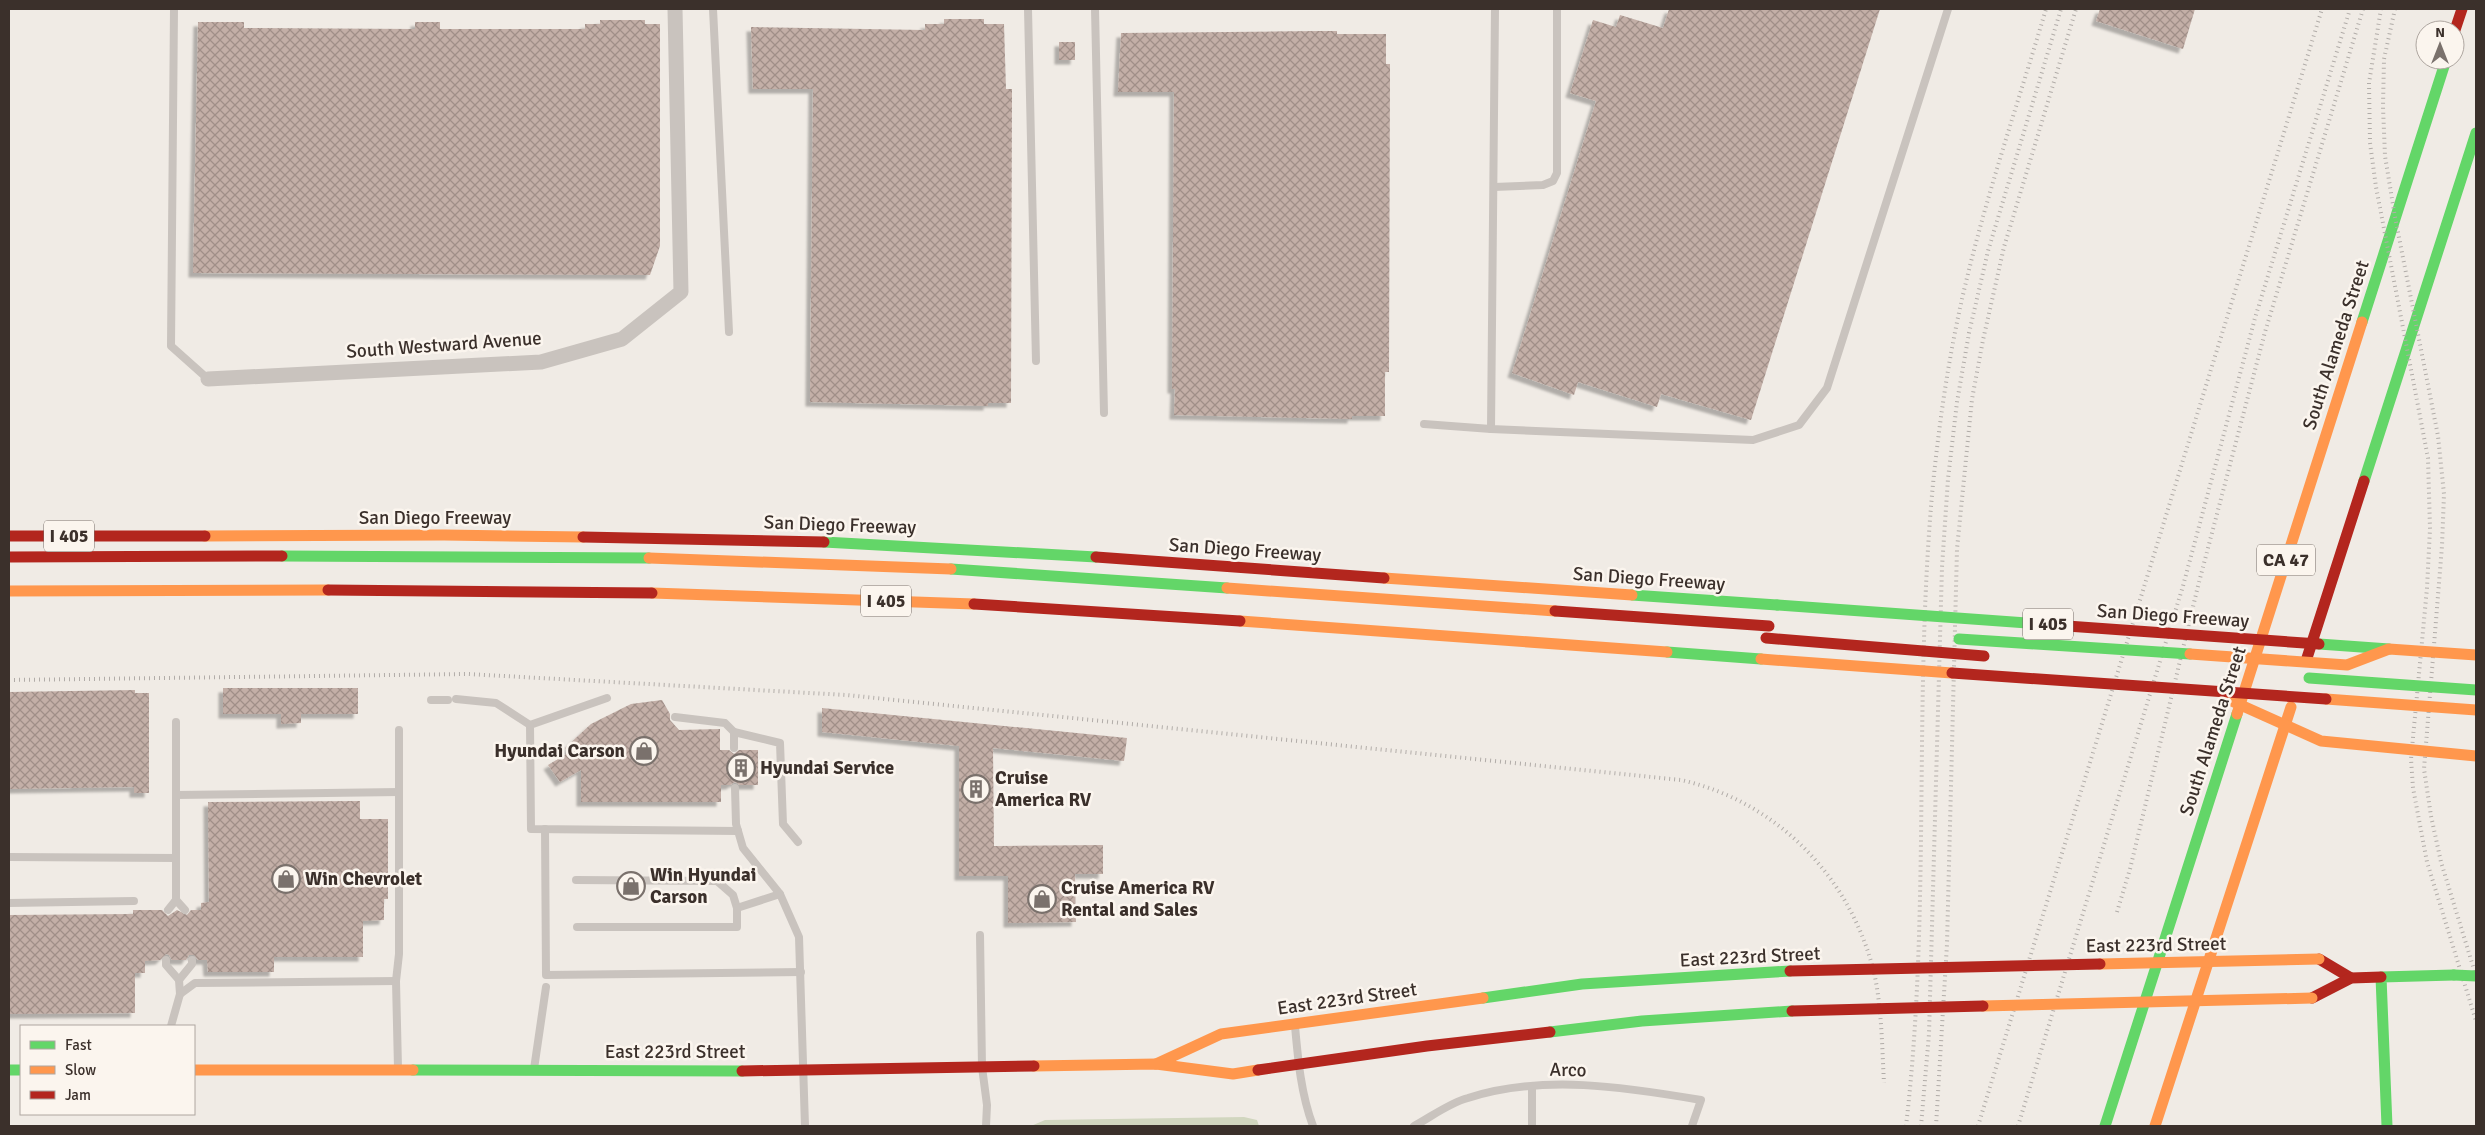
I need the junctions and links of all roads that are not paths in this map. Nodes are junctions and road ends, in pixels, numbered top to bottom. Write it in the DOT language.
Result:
graph roads {
  1 [pos="174,9"];
  2 [pos="675,9"];
  3 [pos="713,9"];
  4 [pos="1028,9"];
  5 [pos="1095,9"];
  6 [pos="1495,9"];
  7 [pos="1557,9"];
  8 [pos="1948,9"];
  9 [pos="2443,70"];
  10 [pos="2476,133"];
  11 [pos="1494,187"];
  12 [pos="729,332"];
  13 [pos="1036,361"];
  14 [pos="208,378"];
  15 [pos="1104,413"];
  16 [pos="1424,424"];
  17 [pos="1491,429"];
  18 [pos="9,536"];
  19 [pos="9,557"];
  20 [pos="696,572"];
  21 [pos="764,574"];
  22 [pos="904,579"];
  23 [pos="1047,588"];
  24 [pos="9,591"];
  25 [pos="1774,626"];
  26 [pos="1762,638"];
  27 [pos="1945,638"];
  28 [pos="2389,649"];
  29 [pos="2476,655"];
  30 [pos="1993,656"];
  31 [pos="2240,673"];
  32 [pos="2259,675"];
  33 [pos="2299,678"];
  34 [pos="2208,690"];
  35 [pos="2476,690"];
  36 [pos="607,698"];
  37 [pos="430,700"];
  38 [pos="2476,710"];
  39 [pos="675,716"];
  40 [pos="176,722"];
  41 [pos="530,726"];
  42 [pos="399,730"];
  43 [pos="734,732"];
  44 [pos="734,748"];
  45 [pos="2476,756"];
  46 [pos="735,788"];
  47 [pos="399,792"];
  48 [pos="176,795"];
  49 [pos="545,829"];
  50 [pos="738,831"];
  51 [pos="798,842"];
  52 [pos="9,858"];
  53 [pos="176,858"];
  54 [pos="576,880"];
  55 [pos="780,894"];
  56 [pos="176,900"];
  57 [pos="134,901"];
  58 [pos="9,903"];
  59 [pos="737,908"];
  60 [pos="168,910"];
  61 [pos="186,910"];
  62 [pos="577,927"];
  63 [pos="980,935"];
  64 [pos="166,960"];
  65 [pos="192,960"];
  66 [pos="801,972"];
  67 [pos="2476,976"];
  68 [pos="2381,977"];
  69 [pos="2351,978"];
  70 [pos="179,980"];
  71 [pos="396,981"];
  72 [pos="546,981"];
  73 [pos="180,994"];
  74 [pos="1295,1024"];
  75 [pos="171,1025"];
  76 [pos="1156,1064"];
  77 [pos="1298,1065"];
  78 [pos="982,1067"];
  79 [pos="534,1069"];
  80 [pos="195,1070"];
  81 [pos="398,1070"];
  82 [pos="802,1071"];
  83 [pos="1532,1087"];
  84 [pos="805,1126"];
  85 [pos="986,1126"];
  86 [pos="1314,1126"];
  87 [pos="1414,1126"];
  88 [pos="1532,1126"];
  89 [pos="1692,1126"];
  90 [pos="2105,1126"];
  91 [pos="2155,1126"];
  92 [pos="2387,1126"];
  1 -- 14 [label="lane"];
  2 -- 14 [label="street, South Westward Avenue"];
  3 -- 12 [label="lane"];
  4 -- 13 [label="lane"];
  5 -- 15 [label="lane"];
  6 -- 11 [label="lane"];
  7 -- 11 [label="lane"];
  8 -- 17 [label="lane"];
  9 -- 90 [label="main road, South Alameda Street / CA 47"];
  10 -- 91 [label="main road, CA 47"];
  11 -- 17 [label="lane"];
  16 -- 17 [label="lane"];
  18 -- 28 [label="main road, San Diego Freeway / I 405, bridge"];
  19 -- 25 [label="main road"];
  20 -- 21 [label="main road"];
  22 -- 23 [label="main road"];
  24 -- 34 [label="main road, I 405, bridge"];
  26 -- 30 [label="main road, bridge"];
  27 -- 28 [label="main road, bridge"];
  28 -- 29 [label="main road, San Diego Freeway / I 405, bridge"];
  31 -- 32 [label="main road"];
  33 -- 35 [label="main road, bridge"];
  34 -- 38 [label="main road, I 405, bridge"];
  34 -- 45 [label="main road, bridge"];
  36 -- 41 [label="lane"];
  37 -- 41 [label="lane"];
  39 -- 43 [label="lane"];
  40 -- 48 [label="lane"];
  41 -- 49 [label="lane"];
  42 -- 47 [label="lane"];
  43 -- 44 [label="lane"];
  43 -- 51 [label="lane"];
  46 -- 50 [label="lane"];
  47 -- 48 [label="lane"];
  47 -- 71 [label="lane"];
  48 -- 53 [label="lane"];
  49 -- 50 [label="lane"];
  49 -- 72 [label="lane"];
  50 -- 55 [label="lane"];
  52 -- 53 [label="lane"];
  53 -- 56 [label="lane"];
  54 -- 59 [label="lane"];
  55 -- 59 [label="lane"];
  55 -- 66 [label="lane"];
  56 -- 60 [label="lane"];
  56 -- 61 [label="lane"];
  57 -- 58 [label="lane"];
  59 -- 62 [label="lane"];
  63 -- 78 [label="lane"];
  64 -- 70 [label="lane"];
  65 -- 70 [label="lane"];
  66 -- 72 [label="lane"];
  66 -- 82 [label="lane"];
  67 -- 68 [label="main road, East 223rd Street, bridge"];
  68 -- 69 [label="main road, East 223rd Street"];
  68 -- 92 [label="main road"];
  69 -- 74 [label="main road, East 223rd Street, bridge"];
  69 -- 77 [label="main road, East 223rd Street, bridge"];
  70 -- 73 [label="lane"];
  71 -- 73 [label="lane"];
  71 -- 81 [label="lane"];
  72 -- 79 [label="lane"];
  73 -- 75 [label="lane"];
  74 -- 76 [label="main road, East 223rd Street"];
  74 -- 77 [label="lane"];
  76 -- 77 [label="main road, East 223rd Street"];
  76 -- 78 [label="main road, East 223rd Street"];
  77 -- 86 [label="lane"];
  78 -- 82 [label="main road, East 223rd Street"];
  78 -- 85 [label="lane"];
  79 -- 81 [label="main road, East 223rd Street"];
  79 -- 82 [label="main road, East 223rd Street"];
  80 -- 81 [label="main road, East 223rd Street"];
  82 -- 84 [label="lane"];
  83 -- 87 [label="lane, Arco"];
  83 -- 88 [label="lane"];
  83 -- 89 [label="lane, Arco"];
}
